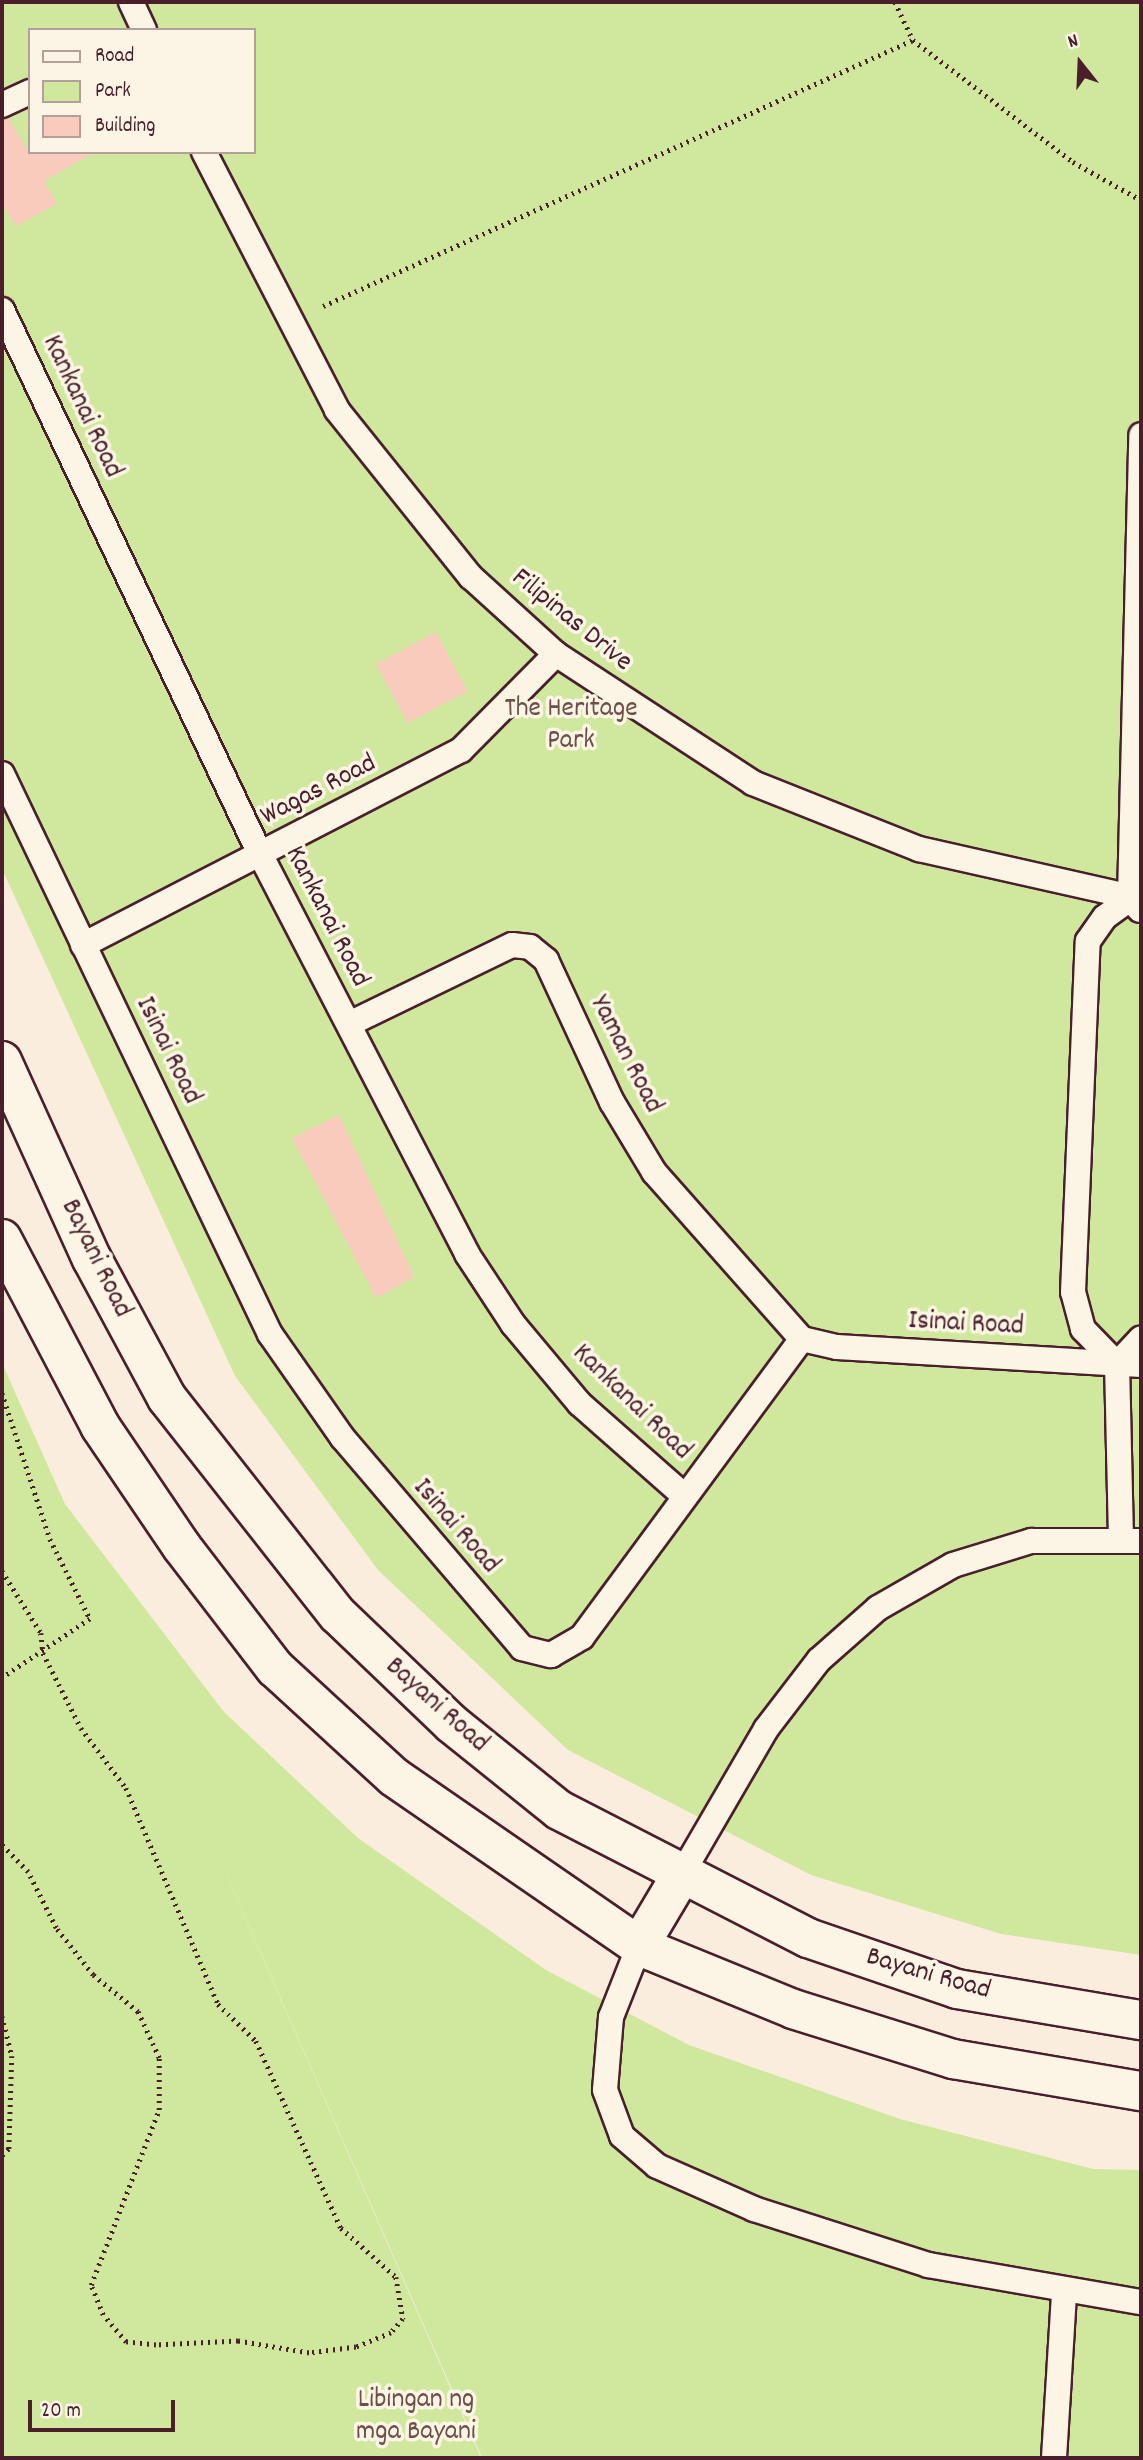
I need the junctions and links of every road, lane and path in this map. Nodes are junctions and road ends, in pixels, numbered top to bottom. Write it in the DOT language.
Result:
graph roads {
  1 [pos="131,2"];
  2 [pos="895,2"];
  3 [pos="143,28"];
  4 [pos="912,40"];
  5 [pos="28,93"];
  6 [pos="2,105"];
  7 [pos="205,154"];
  8 [pos="1141,200"];
  9 [pos="2,310"];
  10 [pos="287,322"];
  11 [pos="1141,435"];
  12 [pos="556,654"];
  13 [pos="2,774"];
  14 [pos="260,854"];
  15 [pos="1138,903"];
  16 [pos="83,945"];
  17 [pos="349,1024"];
  18 [pos="2,1061"];
  19 [pos="2,1238"];
  20 [pos="1141,1338"];
  21 [pos="802,1339"];
  22 [pos="1129,1365"];
  23 [pos="2,1393"];
  24 [pos="682,1494"];
  25 [pos="1131,1540"];
  26 [pos="2,1571"];
  27 [pos="43,1653"];
  28 [pos="2,1678"];
  29 [pos="2,1844"];
  30 [pos="680,1877"];
  31 [pos="639,1945"];
  32 [pos="2,2016"];
  33 [pos="1141,2020"];
  34 [pos="1141,2091"];
  35 [pos="2,2156"];
  36 [pos="1064,2293"];
  37 [pos="1141,2302"];
  38 [pos="1054,2458"];
  1 -- 3 [label="lane"];
  2 -- 4 [label="path"];
  4 -- 8 [label="path"];
  4 -- 10 [label="path"];
  5 -- 6 [label="lane"];
  7 -- 10 [label="lane, Filipinas Drive"];
  9 -- 14 [label="lane, Kankanai Road"];
  10 -- 12 [label="lane, Filipinas Drive"];
  11 -- 15 [label="lane"];
  12 -- 14 [label="lane, Wagas Road"];
  12 -- 15 [label="lane, Filipinas Drive"];
  13 -- 16 [label="lane, Isinai Road"];
  14 -- 16 [label="lane, Wagas Road"];
  14 -- 17 [label="lane, Kankanai Road"];
  15 -- 22 [label="lane"];
  16 -- 24 [label="lane, Isinai Road"];
  17 -- 21 [label="lane, Yaman Road"];
  17 -- 24 [label="lane, Kankanai Road"];
  18 -- 30 [label="main road, Bayani Road"];
  19 -- 31 [label="main road"];
  20 -- 22 [label="lane"];
  21 -- 22 [label="lane, Isinai Road"];
  21 -- 24 [label="lane, Isinai Road"];
  22 -- 25 [label="lane"];
  23 -- 27 [label="path"];
  25 -- 30 [label="lane"];
  26 -- 27 [label="path"];
  27 -- 28 [label="path"];
  27 -- 29 [label="path"];
  30 -- 31 [label="main road"];
  30 -- 33 [label="main road, Bayani Road"];
  31 -- 34 [label="main road"];
  31 -- 36 [label="lane"];
  32 -- 35 [label="path"];
  36 -- 37 [label="lane"];
  36 -- 38 [label="lane"];
}
